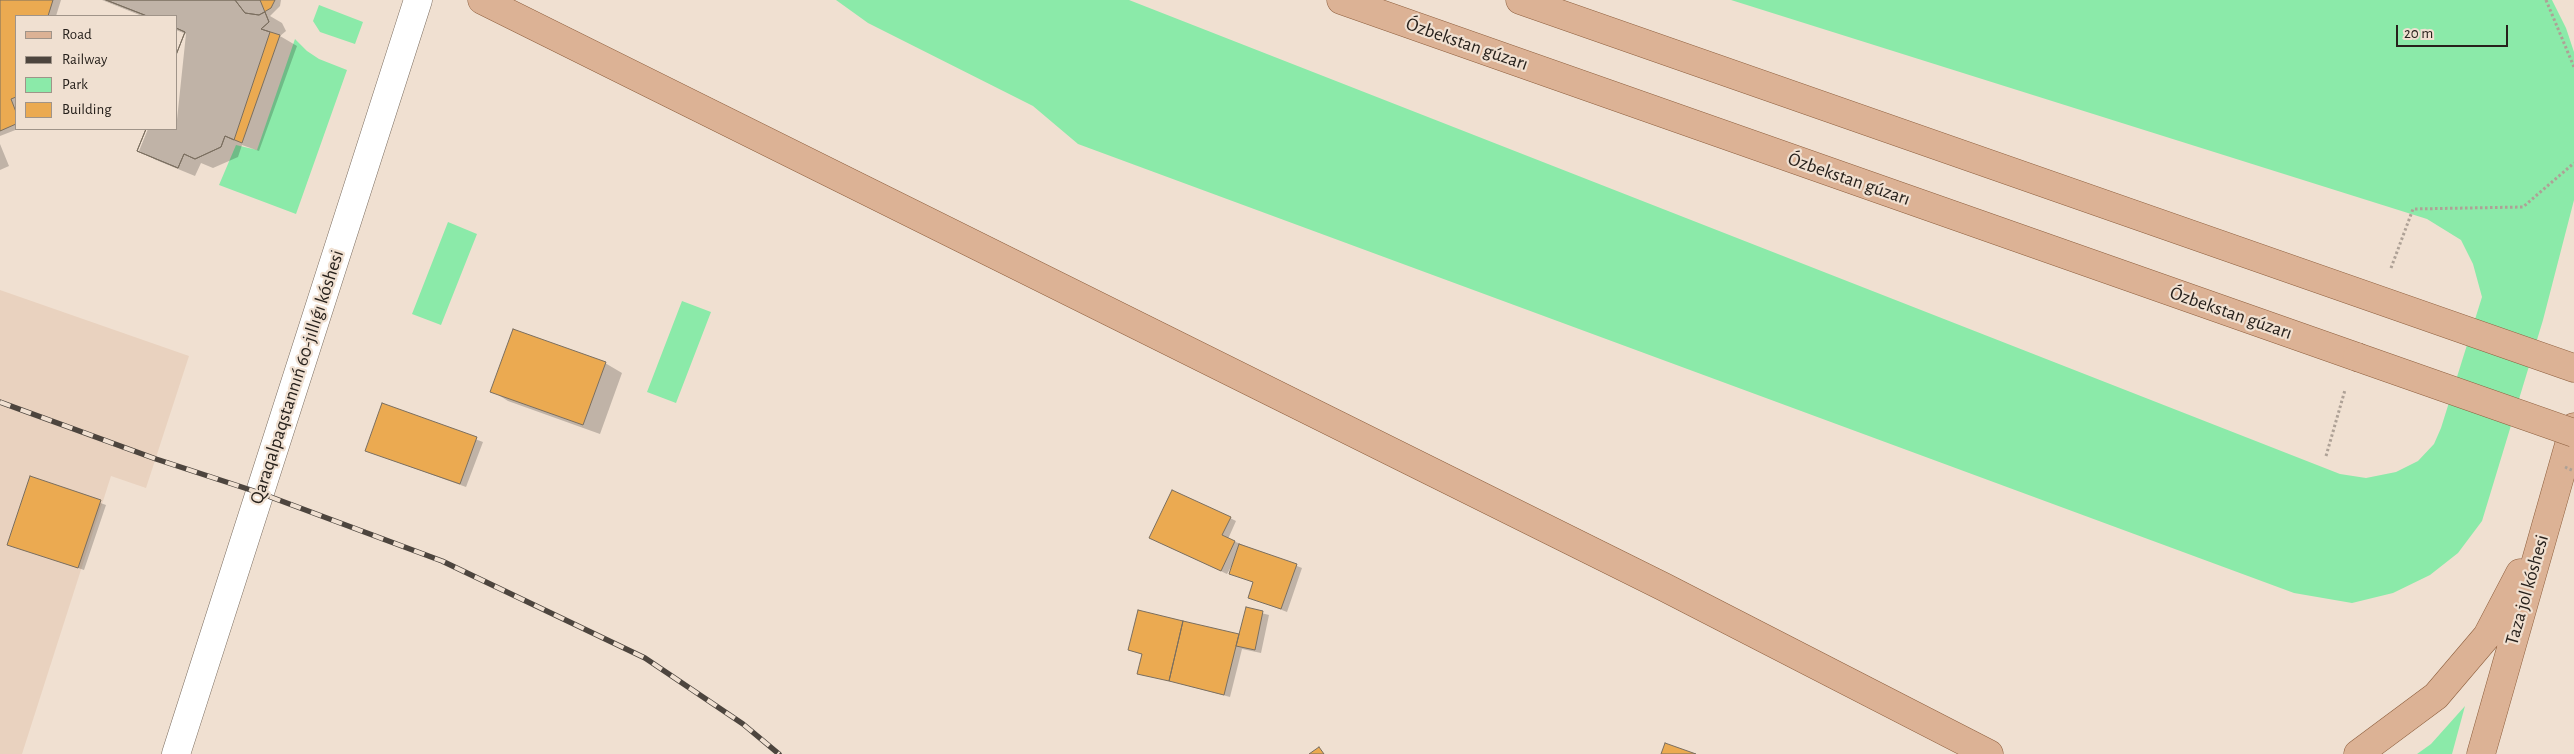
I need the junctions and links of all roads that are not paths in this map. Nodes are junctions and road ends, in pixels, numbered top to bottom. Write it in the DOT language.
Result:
graph roads {
  1 [pos="418,0"];
  2 [pos="482,0"];
  3 [pos="1341,0"];
  4 [pos="1520,0"];
  5 [pos="2574,368"];
  6 [pos="2574,427"];
  7 [pos="2574,433"];
  8 [pos="2546,522"];
  9 [pos="176,754"];
  10 [pos="1989,754"];
  11 [pos="2358,754"];
  12 [pos="2480,754"];
  1 -- 9 [label="street, Qaraqalpaqstannıń 60-jıllıǵı kóshesi"];
  2 -- 10 [label="main road"];
  3 -- 7 [label="main road, Ózbekstan gúzarı, bridge"];
  4 -- 5 [label="main road"];
  6 -- 8 [label="main road, Taza jol kóshesi"];
  8 -- 11 [label="main road"];
  8 -- 12 [label="main road, Taza jol kóshesi"];
}
